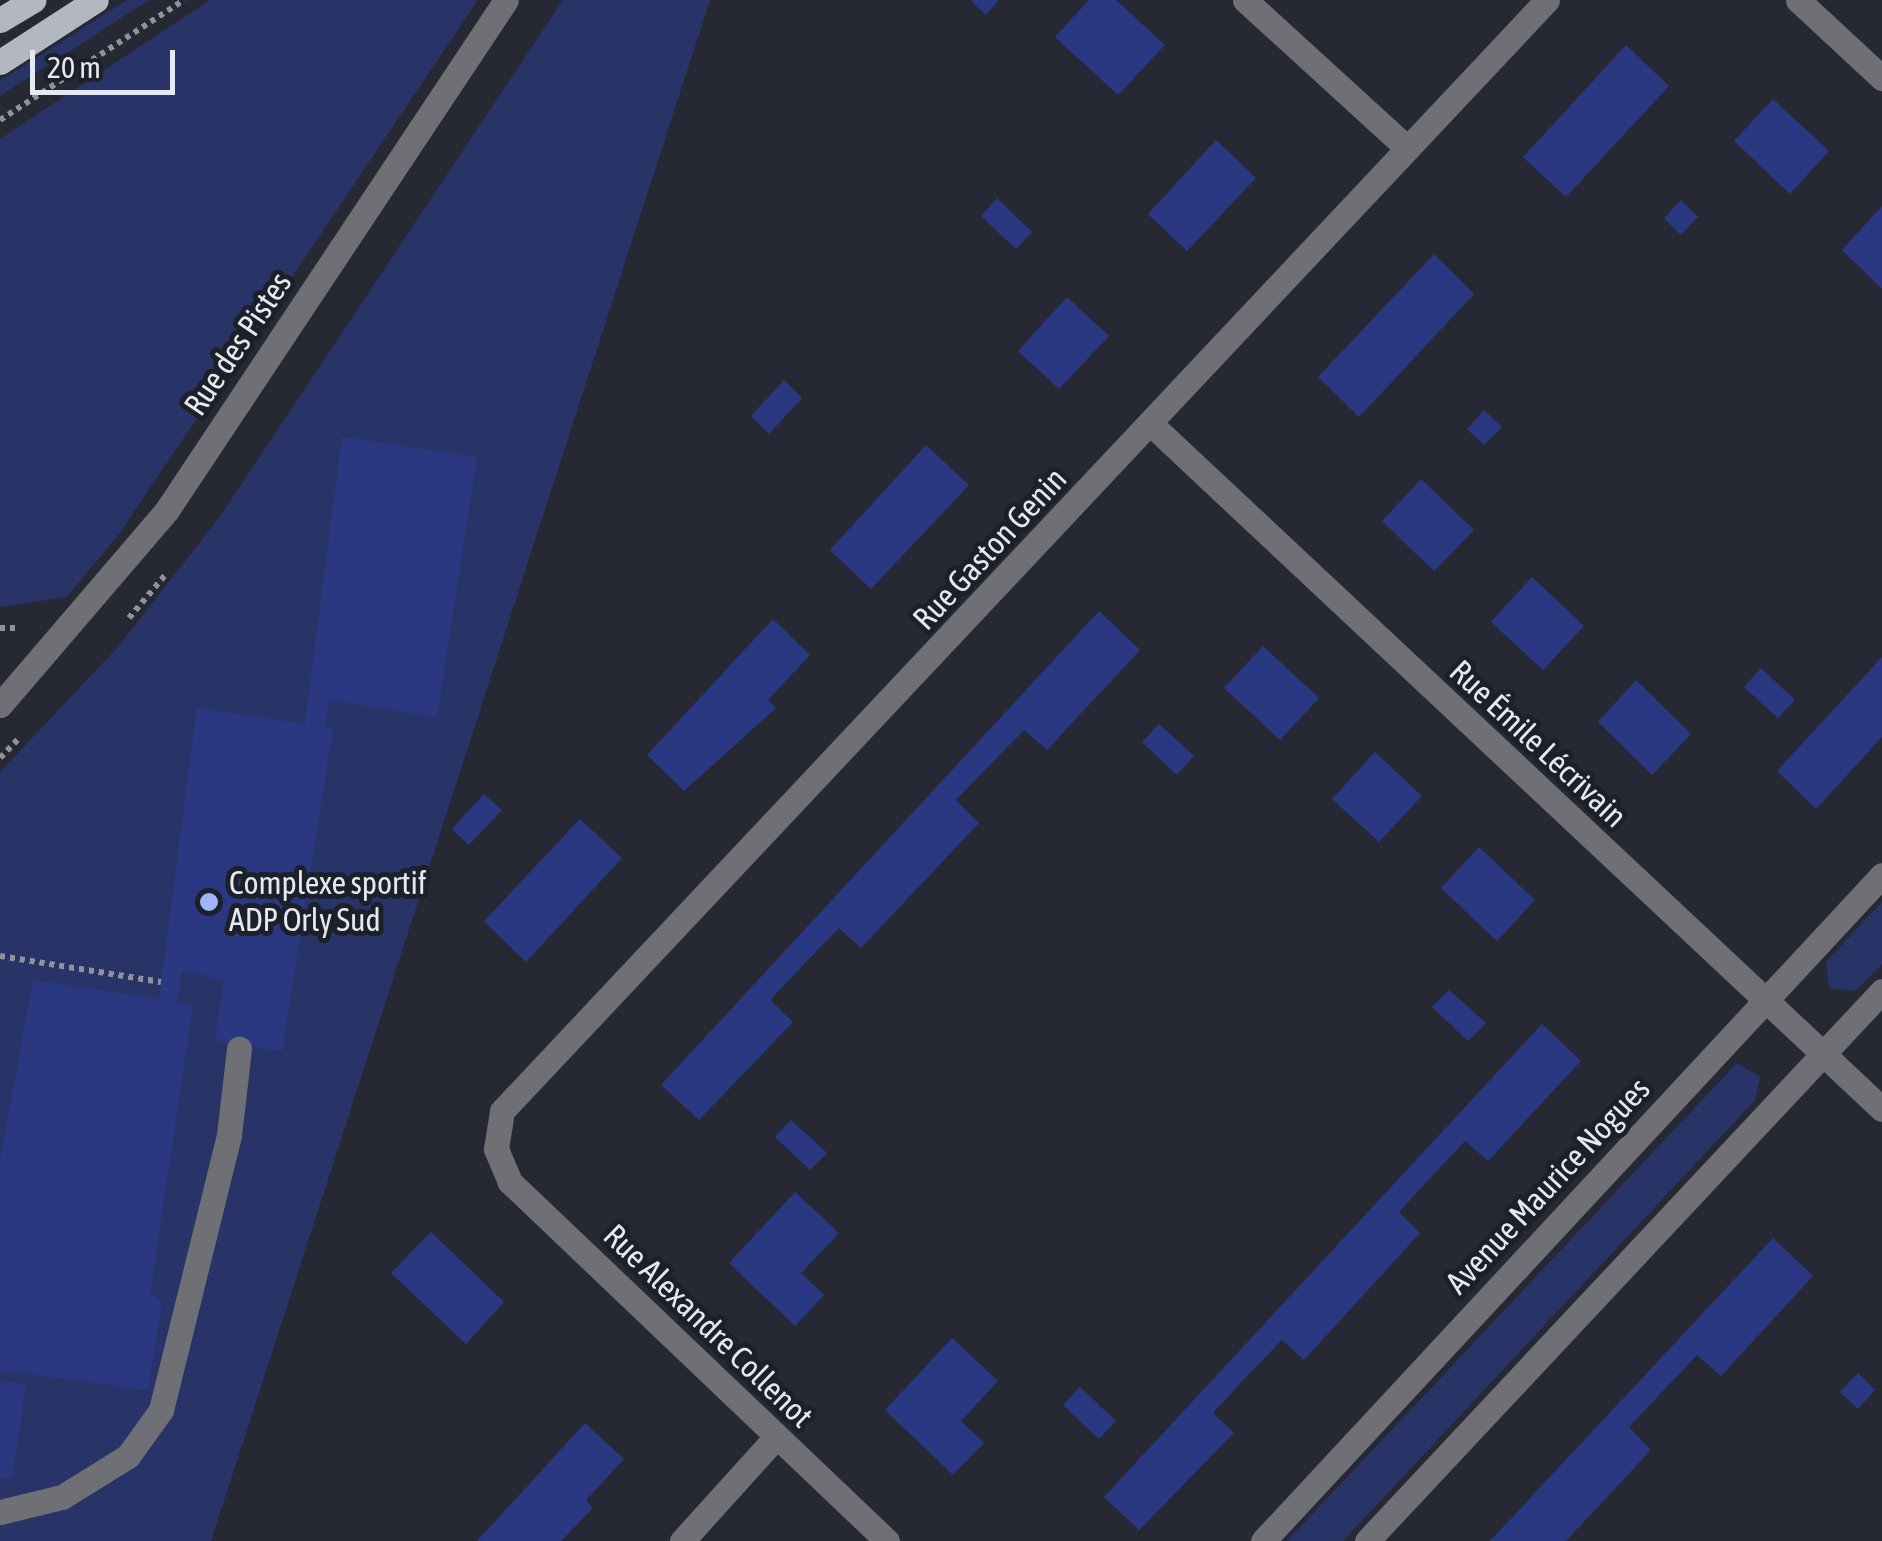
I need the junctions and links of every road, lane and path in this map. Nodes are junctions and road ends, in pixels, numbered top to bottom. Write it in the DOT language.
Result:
graph roads {
  1 [pos="33,0"];
  2 [pos="96,0"];
  3 [pos="184,0"];
  4 [pos="506,0"];
  5 [pos="1246,0"];
  6 [pos="1546,0"];
  7 [pos="1798,0"];
  8 [pos="0,20"];
  9 [pos="0,62"];
  10 [pos="1882,78"];
  11 [pos="0,120"];
  12 [pos="1406,148"];
  13 [pos="1152,425"];
  14 [pos="0,705"];
  15 [pos="1882,875"];
  16 [pos="0,956"];
  17 [pos="162,982"];
  18 [pos="1882,992"];
  19 [pos="1764,1002"];
  20 [pos="239,1050"];
  21 [pos="1824,1054"];
  22 [pos="1882,1109"];
  23 [pos="496,1149"];
  24 [pos="776,1437"];
  25 [pos="0,1512"];
  26 [pos="682,1541"];
  27 [pos="887,1541"];
  28 [pos="1262,1541"];
  29 [pos="1367,1541"];
  1 -- 8 [label="main road"];
  2 -- 9 [label="main road"];
  3 -- 11 [label="path"];
  4 -- 14 [label="street, Rue des Pistes"];
  5 -- 12 [label="street"];
  6 -- 12 [label="street, Rue Gaston Genin"];
  7 -- 10 [label="street"];
  12 -- 13 [label="street, Rue Gaston Genin"];
  13 -- 19 [label="street, Rue Émile Lécrivain"];
  13 -- 23 [label="street, Rue Gaston Genin"];
  15 -- 19 [label="street, Avenue Maurice Nogues"];
  16 -- 17 [label="path"];
  18 -- 21 [label="street"];
  19 -- 21 [label="street, Rue Émile Lécrivain"];
  19 -- 28 [label="street, Avenue Maurice Nogues"];
  20 -- 25 [label="street"];
  21 -- 22 [label="street, Rue Émile Lécrivain"];
  21 -- 29 [label="street"];
  23 -- 24 [label="street, Rue Alexandre Collenot"];
  24 -- 26 [label="street"];
  24 -- 27 [label="street, Rue Alexandre Collenot"];
}
